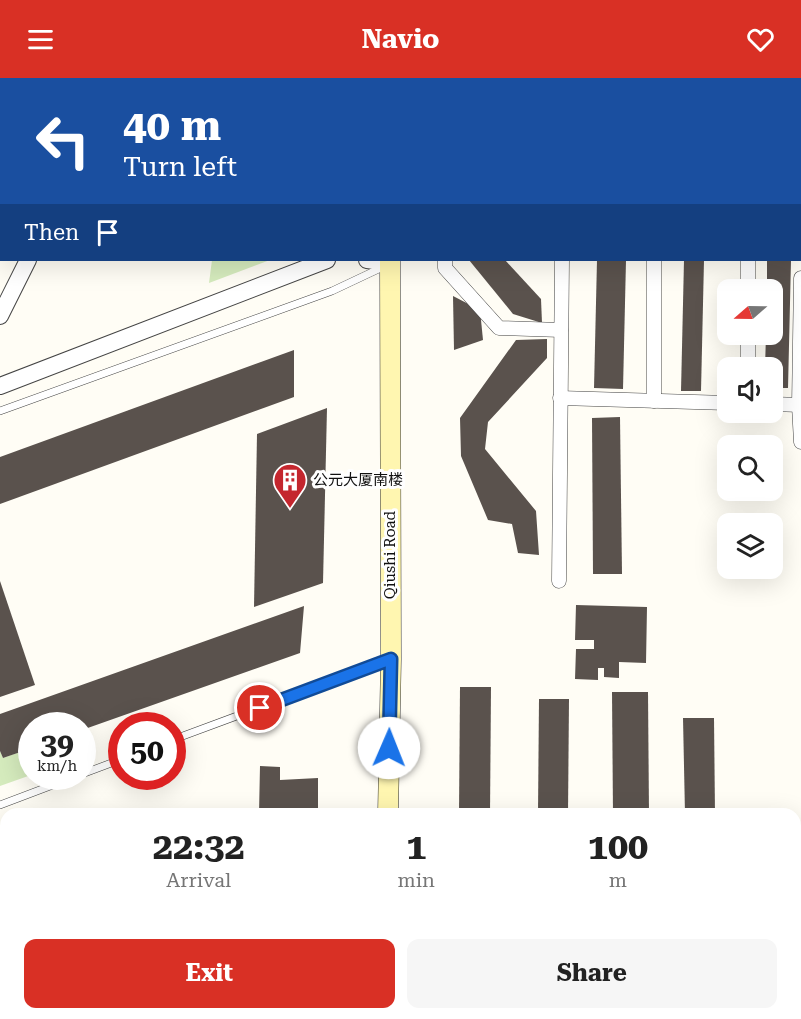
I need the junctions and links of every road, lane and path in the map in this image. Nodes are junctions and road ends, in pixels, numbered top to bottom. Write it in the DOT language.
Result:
graph roads {
  1 [pos="28,261"];
  2 [pos="324,261"];
  3 [pos="390,261"];
  4 [pos="445,261"];
  5 [pos="562,261"];
  6 [pos="654,261"];
  7 [pos="748,261"];
  8 [pos="801,278"];
  9 [pos="748,279"];
  10 [pos="0,316"];
  11 [pos="561,330"];
  12 [pos="0,386"];
  13 [pos="560,398"];
  14 [pos="654,401"];
  15 [pos="717,403"];
  16 [pos="783,404"];
  17 [pos="800,405"];
  18 [pos="0,411"];
  19 [pos="801,442"];
  20 [pos="559,581"];
  21 [pos="391,659"];
  22 [pos="186,735"];
  23 [pos="40,790"];
  24 [pos="0,805"];
  25 [pos="388,808"];
  1 -- 10 [label="street"];
  2 -- 12 [label="street"];
  3 -- 18 [label="lane"];
  3 -- 21 [label="main road, Qiushi Road"];
  4 -- 11 [label="street"];
  5 -- 11 [label="street"];
  6 -- 14 [label="street"];
  7 -- 9 [label="street"];
  8 -- 17 [label="street"];
  11 -- 13 [label="street"];
  13 -- 14 [label="street"];
  13 -- 20 [label="street"];
  14 -- 15 [label="street"];
  16 -- 17 [label="street"];
  17 -- 19 [label="street"];
  21 -- 22 [label="lane"];
  21 -- 25 [label="main road, Qiushi Road"];
  23 -- 24 [label="lane"];
}
